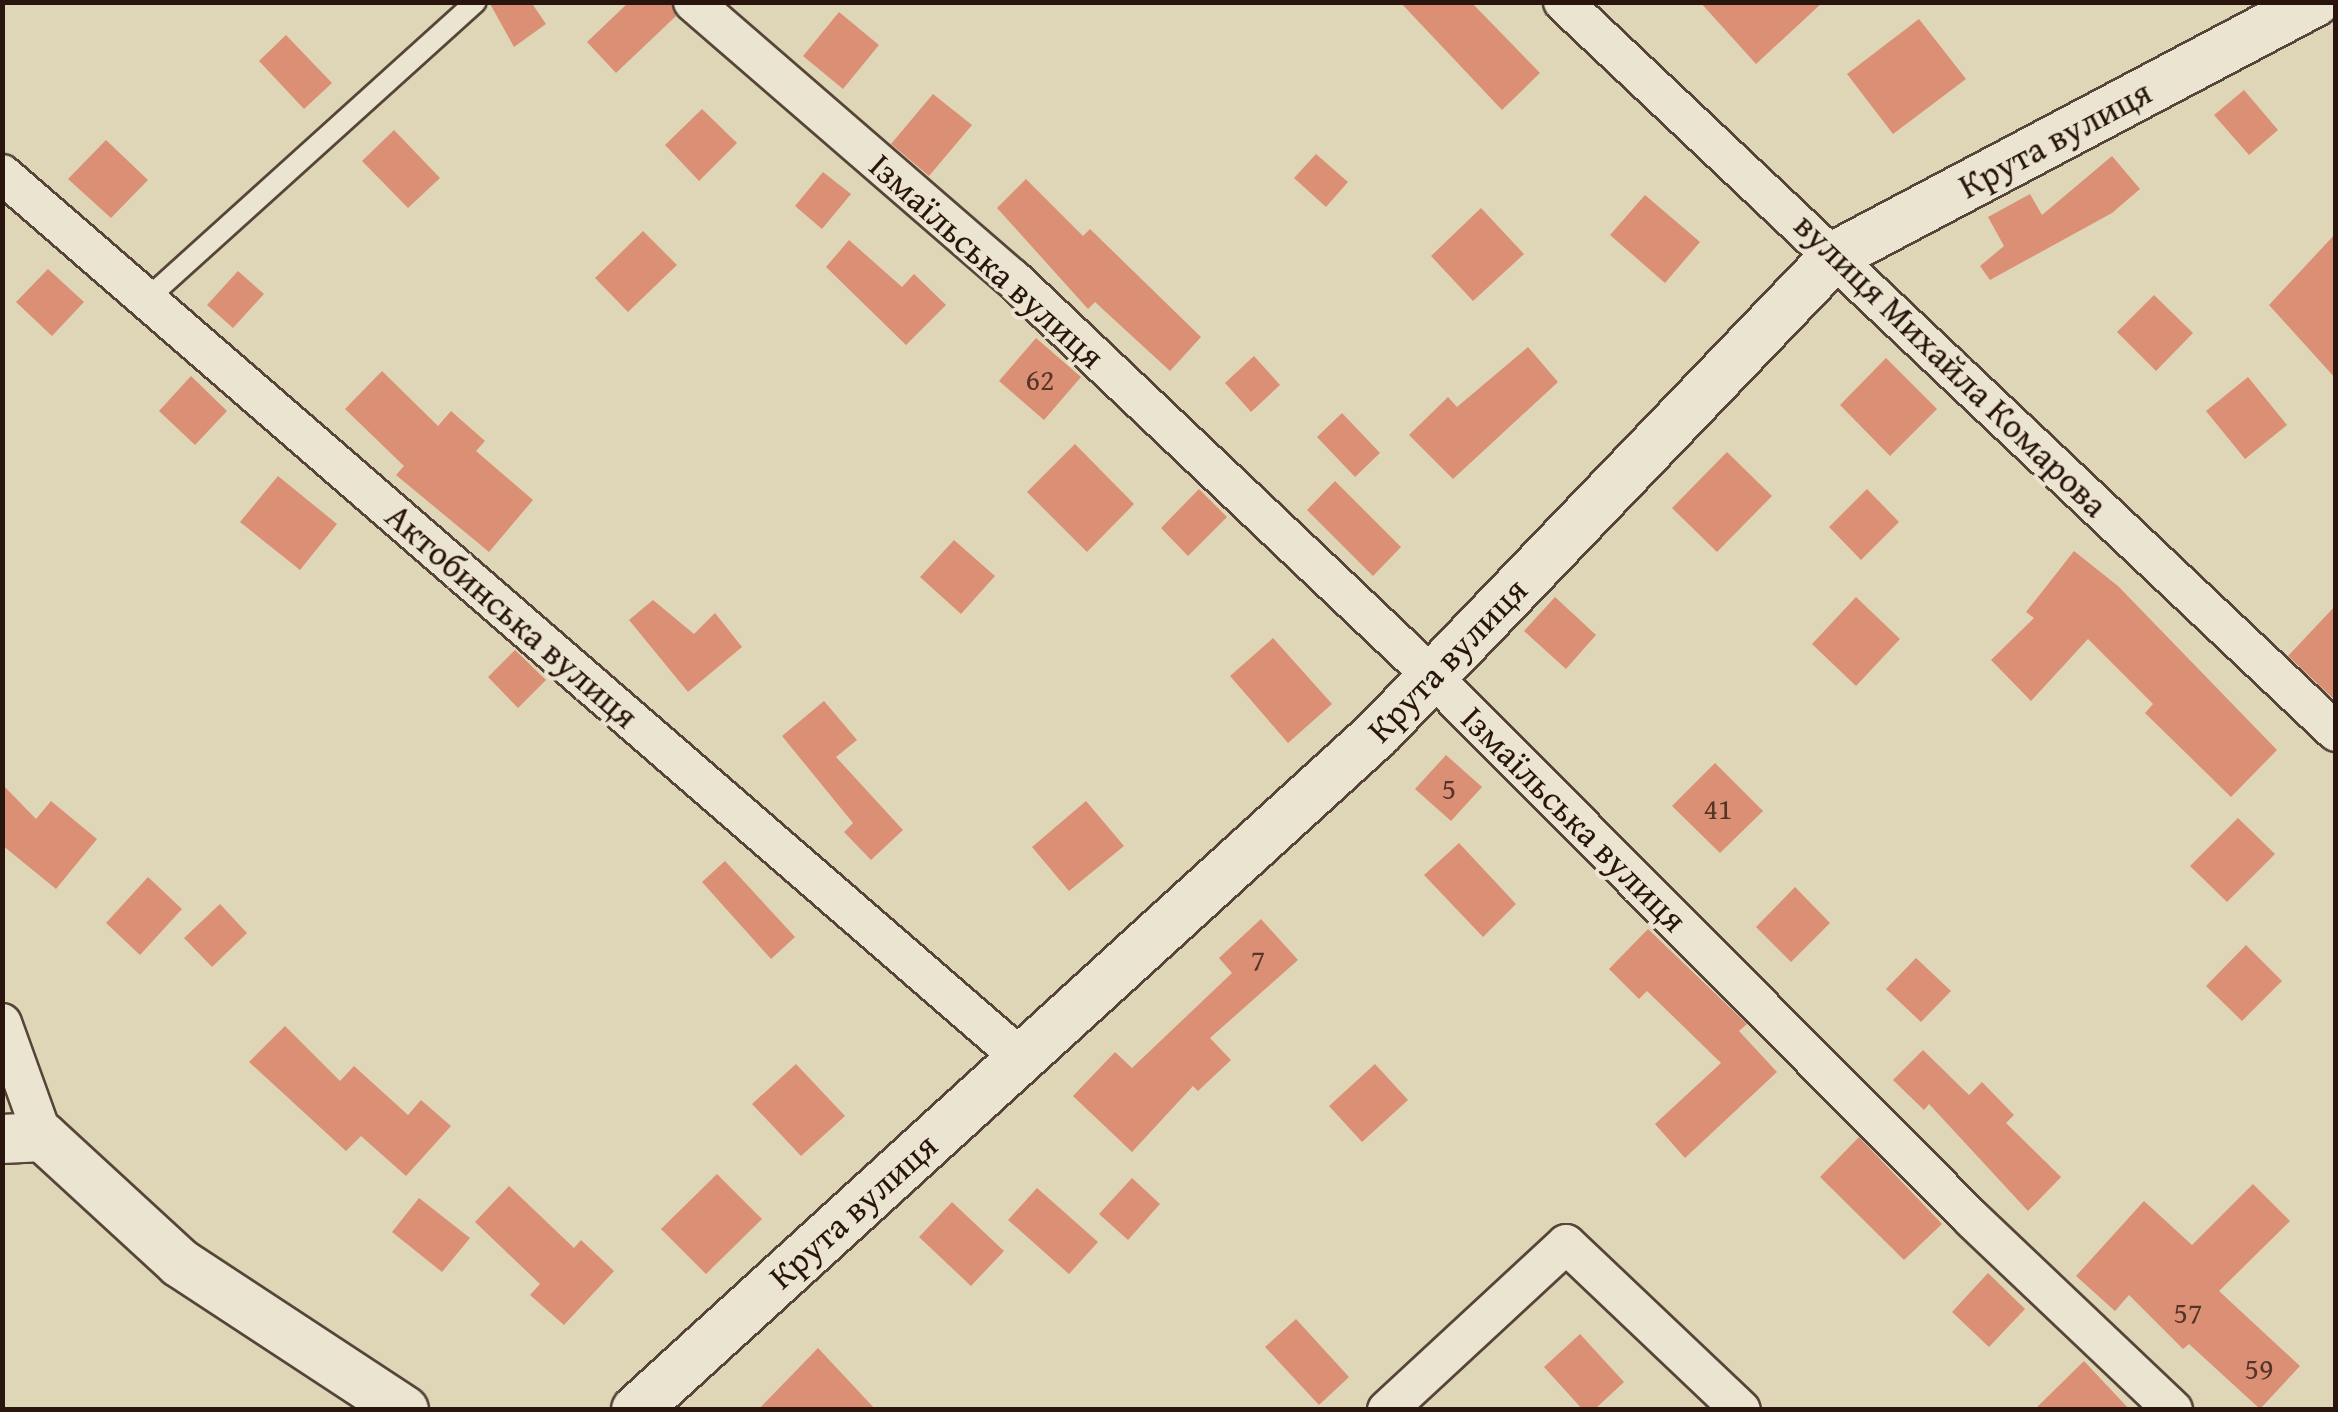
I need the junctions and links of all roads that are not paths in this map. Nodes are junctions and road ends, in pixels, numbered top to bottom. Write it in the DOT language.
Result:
graph roads {
  1 [pos="476,2"];
  2 [pos="693,2"];
  3 [pos="1563,2"];
  4 [pos="2315,2"];
  5 [pos="2,174"];
  6 [pos="1836,254"];
  7 [pos="147,299"];
  8 [pos="1433,677"];
  9 [pos="2336,732"];
  10 [pos="2,1023"];
  11 [pos="1022,1058"];
  12 [pos="23,1138"];
  13 [pos="404,1410"];
  14 [pos="636,1410"];
  15 [pos="1386,1410"];
  16 [pos="1741,1410"];
  17 [pos="2173,1410"];
  1 -- 7 [label="lane"];
  2 -- 8 [label="street, Ізмаїльська вулиця"];
  3 -- 6 [label="street, вулиця Михайла Комарова"];
  4 -- 6 [label="street, Крута вулиця"];
  5 -- 7 [label="street, Актобинська вулиця"];
  6 -- 8 [label="street, Крута вулиця"];
  6 -- 9 [label="street, вулиця Михайла Комарова"];
  7 -- 11 [label="street, Актобинська вулиця"];
  8 -- 11 [label="street, Крута вулиця"];
  8 -- 17 [label="street, Ізмаїльська вулиця"];
  10 -- 12 [label="street"];
  11 -- 14 [label="street, Крута вулиця"];
  12 -- 13 [label="street"];
  15 -- 16 [label="street"];
}
